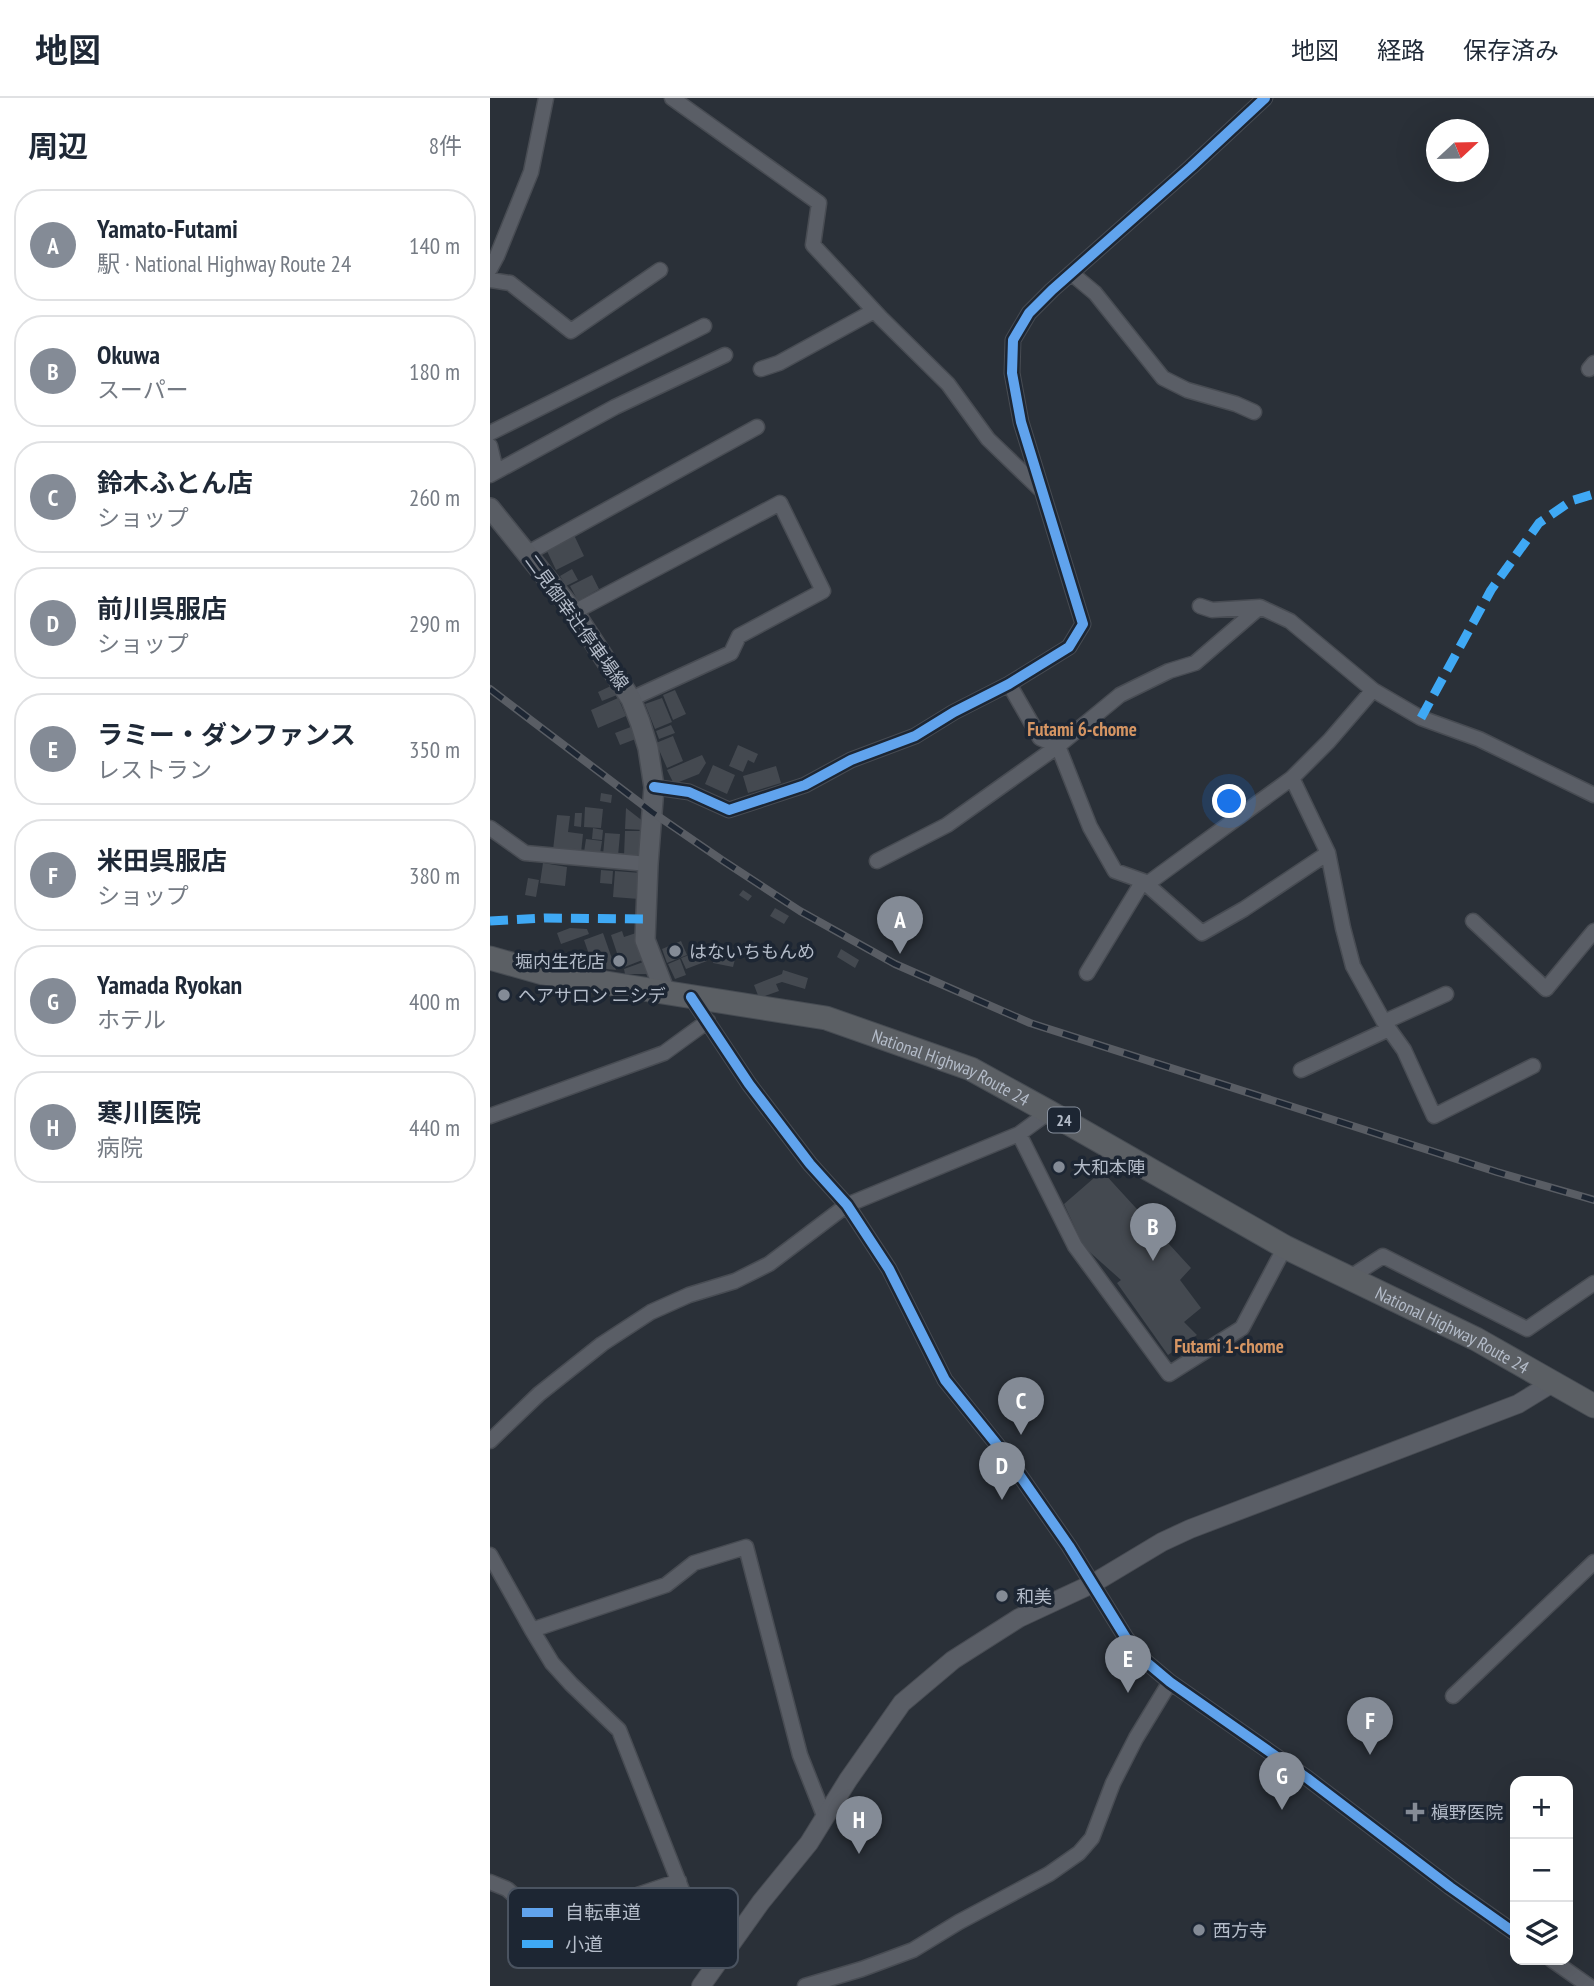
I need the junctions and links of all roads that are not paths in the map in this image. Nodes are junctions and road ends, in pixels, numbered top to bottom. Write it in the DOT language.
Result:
graph roads {
  1 [pos="546,98"];
  2 [pos="672,98"];
  3 [pos="1265,98"];
  4 [pos="490,269"];
  5 [pos="660,270"];
  6 [pos="1071,273"];
  7 [pos="490,280"];
  8 [pos="874,311"];
  9 [pos="704,326"];
  10 [pos="725,355"];
  11 [pos="761,369"];
  12 [pos="1254,412"];
  13 [pos="757,427"];
  14 [pos="490,433"];
  15 [pos="490,446"];
  16 [pos="493,473"];
  17 [pos="1042,492"];
  18 [pos="490,509"];
  19 [pos="527,553"];
  20 [pos="1200,606"];
  21 [pos="1260,607"];
  22 [pos="574,612"];
  23 [pos="1009,684"];
  24 [pos="1373,690"];
  25 [pos="631,699"];
  26 [pos="1058,746"];
  27 [pos="1292,778"];
  28 [pos="654,787"];
  29 [pos="1594,795"];
  30 [pos="490,828"];
  31 [pos="1328,853"];
  32 [pos="877,861"];
  33 [pos="648,864"];
  34 [pos="1145,883"];
  35 [pos="1473,921"];
  36 [pos="1594,931"];
  37 [pos="490,958"];
  38 [pos="1087,974"];
  39 [pos="666,992"];
  40 [pos="1446,994"];
  41 [pos="691,997"];
  42 [pos="708,1021"];
  43 [pos="1387,1026"];
  44 [pos="1533,1066"];
  45 [pos="1301,1070"];
  46 [pos="1049,1112"];
  47 [pos="490,1116"];
  48 [pos="1019,1134"];
  49 [pos="847,1205"];
  50 [pos="1285,1247"];
  51 [pos="1349,1278"];
  52 [pos="1594,1283"];
  53 [pos="1554,1382"];
  54 [pos="1594,1406"];
  55 [pos="490,1441"];
  56 [pos="490,1555"];
  57 [pos="1594,1562"];
  58 [pos="1092,1584"];
  59 [pos="532,1630"];
  60 [pos="1170,1682"];
  61 [pos="1452,1696"];
  62 [pos="825,1818"];
  63 [pos="679,1881"];
  64 [pos="490,1882"];
  65 [pos="658,1888"];
  66 [pos="682,1888"];
  67 [pos="508,1890"];
  68 [pos="1510,1929"];
  69 [pos="738,1934"];
  70 [pos="1559,1965"];
  71 [pos="713,1969"];
  72 [pos="701,1986"];
  73 [pos="805,1986"];
  74 [pos="1589,1986"];
  1 -- 4 [label="street"];
  2 -- 8 [label="street"];
  3 -- 6 [label="street"];
  5 -- 7 [label="street"];
  6 -- 12 [label="street"];
  6 -- 17 [label="street"];
  8 -- 11 [label="street"];
  8 -- 17 [label="street"];
  9 -- 14 [label="street"];
  10 -- 16 [label="street"];
  13 -- 19 [label="street"];
  15 -- 16 [label="street"];
  17 -- 23 [label="street"];
  18 -- 19 [label="main road, 二見御幸辻停車場線"];
  19 -- 22 [label="main road, 二見御幸辻停車場線"];
  20 -- 21 [label="street"];
  21 -- 24 [label="street"];
  21 -- 26 [label="street"];
  22 -- 25 [label="main road, 二見御幸辻停車場線"];
  22 -- 25 [label="street"];
  23 -- 26 [label="street"];
  23 -- 28 [label="street"];
  24 -- 27 [label="street"];
  24 -- 29 [label="street"];
  25 -- 28 [label="main road, 二見御幸辻停車場線"];
  26 -- 32 [label="street"];
  26 -- 34 [label="street"];
  27 -- 31 [label="street"];
  27 -- 34 [label="street"];
  28 -- 33 [label="main road, 二見御幸辻停車場線"];
  30 -- 33 [label="street"];
  31 -- 34 [label="street"];
  31 -- 43 [label="street"];
  33 -- 39 [label="main road, 二見御幸辻停車場線"];
  34 -- 38 [label="street"];
  35 -- 36 [label="street"];
  37 -- 39 [label="highway, National Highway Route 24 / 24"];
  39 -- 41 [label="highway, National Highway Route 24 / 24"];
  40 -- 43 [label="street"];
  41 -- 42 [label="street"];
  41 -- 46 [label="highway, National Highway Route 24 / 24"];
  42 -- 47 [label="street"];
  42 -- 49 [label="street"];
  43 -- 44 [label="street"];
  43 -- 45 [label="street"];
  46 -- 48 [label="street"];
  46 -- 50 [label="highway, National Highway Route 24 / 24"];
  48 -- 49 [label="street"];
  48 -- 50 [label="street"];
  49 -- 55 [label="street"];
  49 -- 58 [label="street"];
  50 -- 51 [label="highway, National Highway Route 24 / 24"];
  51 -- 52 [label="street"];
  51 -- 53 [label="highway, National Highway Route 24 / 24"];
  53 -- 54 [label="highway, National Highway Route 24 / 24"];
  53 -- 58 [label="street"];
  56 -- 59 [label="street"];
  57 -- 61 [label="street"];
  58 -- 60 [label="street"];
  58 -- 62 [label="street"];
  59 -- 62 [label="street"];
  59 -- 63 [label="street"];
  60 -- 68 [label="street"];
  60 -- 73 [label="street"];
  62 -- 69 [label="street"];
  63 -- 65 [label="street"];
  63 -- 66 [label="street"];
  64 -- 67 [label="street"];
  70 -- 74 [label="street"];
  71 -- 72 [label="street"];
}
